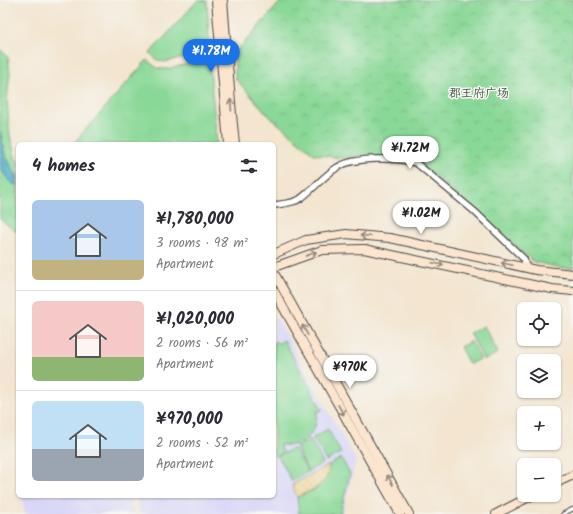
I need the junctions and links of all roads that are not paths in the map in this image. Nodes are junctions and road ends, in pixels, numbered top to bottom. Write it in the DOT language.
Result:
graph roads {
  1 [pos="216,0"];
  2 [pos="223,0"];
  3 [pos="228,142"];
  4 [pos="235,142"];
  5 [pos="276,205"];
  6 [pos="276,253"];
  7 [pos="276,266"];
  8 [pos="526,268"];
  9 [pos="573,274"];
  10 [pos="276,277"];
  11 [pos="573,291"];
  12 [pos="276,295"];
  13 [pos="573,474"];
  14 [pos="561,480"];
  15 [pos="519,502"];
  16 [pos="573,509"];
  17 [pos="400,514"];
  18 [pos="409,514"];
  19 [pos="496,514"];
  20 [pos="563,514"];
  1 -- 3 [label="street"];
  4 -- 2 [label="street, one-way"];
  5 -- 8 [label="street"];
  8 -- 6 [label="street, one-way"];
  7 -- 11 [label="street, one-way"];
  8 -- 9 [label="street"];
  18 -- 10 [label="street, one-way"];
  12 -- 17 [label="street, one-way"];
  13 -- 14 [label="street"];
  15 -- 19 [label="street"];
  16 -- 20 [label="lane"];
}
